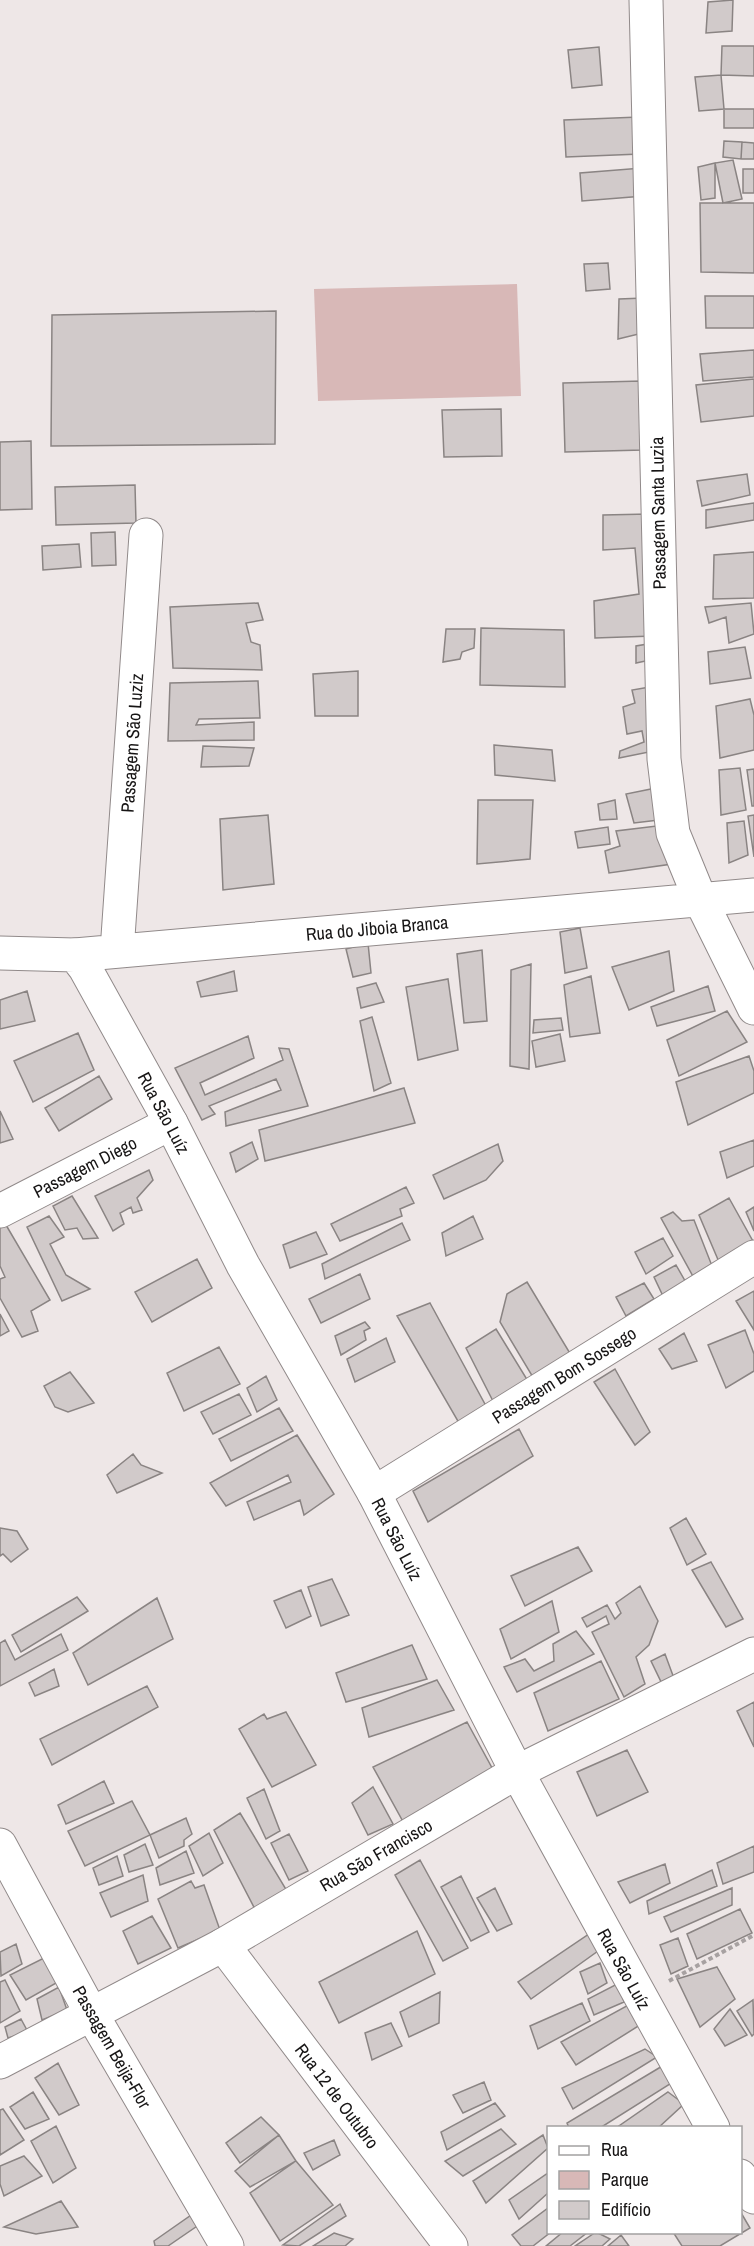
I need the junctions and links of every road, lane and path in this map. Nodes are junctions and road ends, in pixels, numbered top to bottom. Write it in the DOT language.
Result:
graph roads {
  1 [pos="646,0"];
  2 [pos="146,535"];
  3 [pos="754,895"];
  4 [pos="700,899"];
  5 [pos="117,951"];
  6 [pos="0,952"];
  7 [pos="75,954"];
  8 [pos="754,1008"];
  9 [pos="171,1123"];
  10 [pos="0,1211"];
  11 [pos="754,1257"];
  12 [pos="374,1493"];
  13 [pos="754,1654"];
  14 [pos="517,1772"];
  15 [pos="0,1845"];
  16 [pos="754,1935"];
  17 [pos="223,1945"];
  18 [pos="639,1998"];
  19 [pos="91,2013"];
  20 [pos="0,2062"];
  21 [pos="712,2126"];
  22 [pos="742,2178"];
  23 [pos="754,2197"];
  24 [pos="228,2246"];
  25 [pos="451,2246"];
  1 -- 4 [label="street, Passagem Santa Luzia"];
  2 -- 5 [label="street, Passagem São Luziz"];
  3 -- 4 [label="street, Rua do Jiboia Branca"];
  4 -- 5 [label="street, Rua do Jiboia Branca"];
  4 -- 8 [label="street, Passagem Santa Luzia"];
  5 -- 7 [label="street, Rua do Jiboia Branca"];
  6 -- 7 [label="street, Rua do Jiboia Branca"];
  7 -- 9 [label="street, Rua São Luíz"];
  9 -- 10 [label="street, Passagem Diego"];
  9 -- 12 [label="street, Rua São Luíz"];
  11 -- 12 [label="street, Passagem Bom Sossego"];
  12 -- 14 [label="street, Rua São Luíz"];
  13 -- 14 [label="street, Rua São Francisco"];
  14 -- 17 [label="street, Rua São Francisco"];
  14 -- 18 [label="street, Rua São Luíz"];
  15 -- 19 [label="street, Passagem Beija-Flor"];
  16 -- 18 [label="path"];
  17 -- 19 [label="street, Rua São Francisco"];
  17 -- 25 [label="street, Rua 12 de Outubro"];
  18 -- 21 [label="street, Rua São Luíz"];
  19 -- 20 [label="street, Rua São Francisco"];
  19 -- 24 [label="street, Passagem Beija-Flor"];
  22 -- 23 [label="street"];
}
